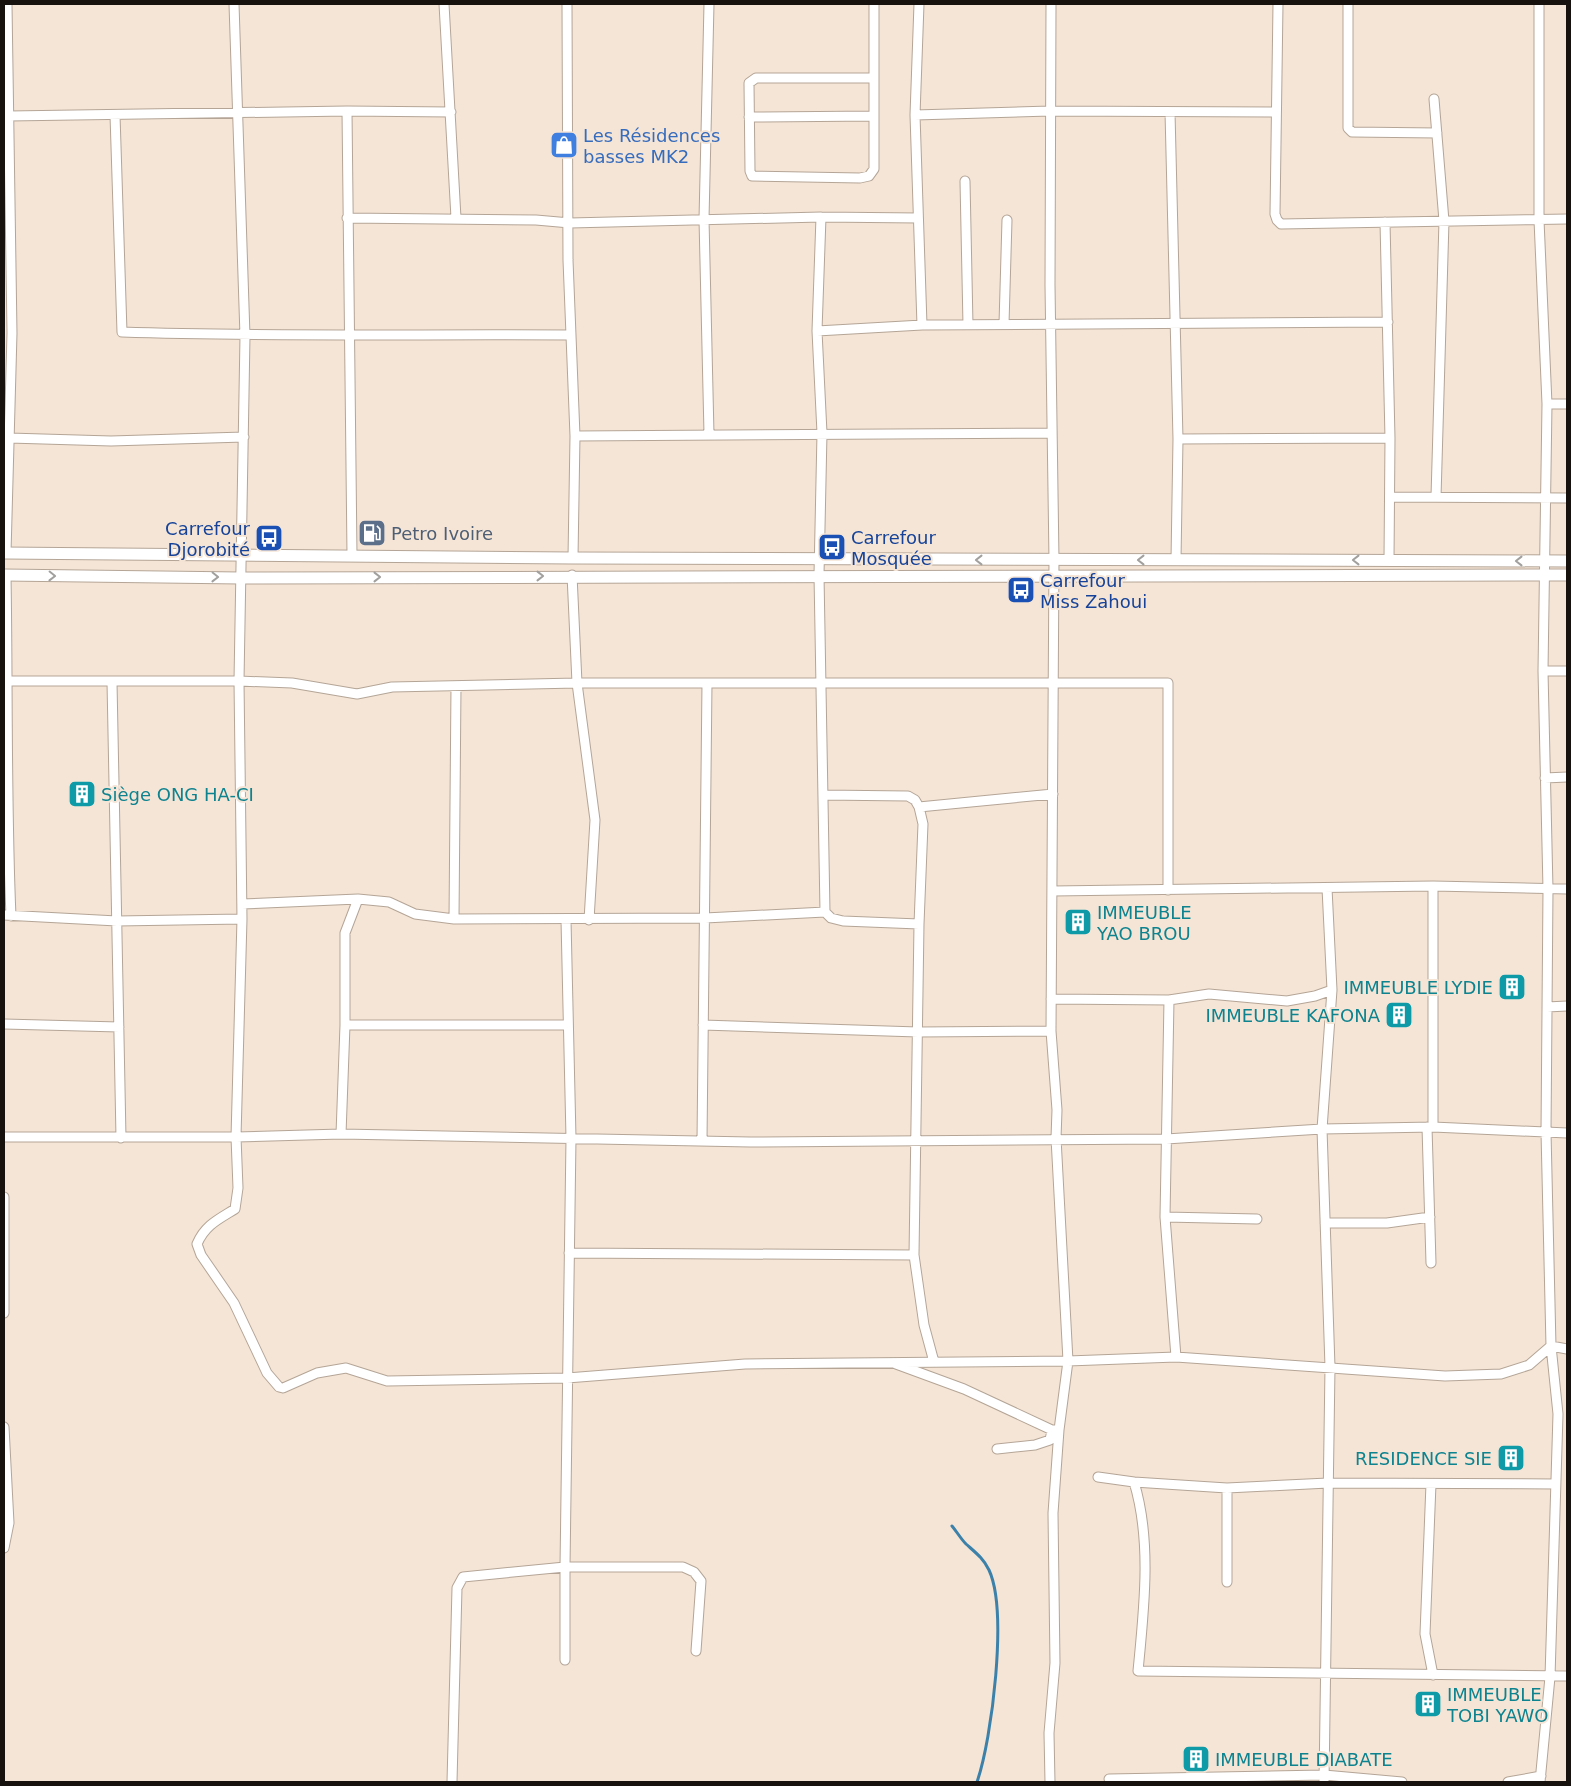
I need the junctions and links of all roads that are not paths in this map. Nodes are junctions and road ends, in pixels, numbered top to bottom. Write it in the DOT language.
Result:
graph roads {
  1 [pos="7,4"];
  2 [pos="234,4"];
  3 [pos="444,4"];
  4 [pos="567,4"];
  5 [pos="709,4"];
  6 [pos="874,4"];
  7 [pos="919,4"];
  8 [pos="1051,4"];
  9 [pos="1278,4"];
  10 [pos="1348,4"];
  11 [pos="1539,4"];
  12 [pos="874,78"];
  13 [pos="1434,99"];
  14 [pos="347,111"];
  15 [pos="1050,111"];
  16 [pos="452,112"];
  17 [pos="1170,112"];
  18 [pos="1276,112"];
  19 [pos="238,113"];
  20 [pos="915,115"];
  21 [pos="9,116"];
  22 [pos="114,116"];
  23 [pos="749,116"];
  24 [pos="874,116"];
  25 [pos="1437,133"];
  26 [pos="965,182"];
  27 [pos="821,217"];
  28 [pos="348,218"];
  29 [pos="456,218"];
  30 [pos="918,218"];
  31 [pos="704,219"];
  32 [pos="1567,219"];
  33 [pos="1007,220"];
  34 [pos="1539,220"];
  35 [pos="1444,221"];
  36 [pos="1385,222"];
  37 [pos="570,223"];
  38 [pos="1176,322"];
  39 [pos="1388,322"];
  40 [pos="1004,324"];
  41 [pos="1050,324"];
  42 [pos="922,325"];
  43 [pos="968,325"];
  44 [pos="817,331"];
  45 [pos="350,333"];
  46 [pos="571,335"];
  47 [pos="245,336"];
  48 [pos="1547,404"];
  49 [pos="1567,404"];
  50 [pos="822,433"];
  51 [pos="1051,433"];
  52 [pos="709,434"];
  53 [pos="575,436"];
  54 [pos="244,437"];
  55 [pos="9,438"];
  56 [pos="1178,438"];
  57 [pos="1390,438"];
  58 [pos="1390,497"];
  59 [pos="1436,497"];
  60 [pos="1567,498"];
  61 [pos="1545,499"];
  62 [pos="5,553"];
  63 [pos="352,555"];
  64 [pos="240,556"];
  65 [pos="573,558"];
  66 [pos="820,559"];
  67 [pos="1054,560"];
  68 [pos="1176,560"];
  69 [pos="1389,560"];
  70 [pos="1543,561"];
  71 [pos="1567,561"];
  72 [pos="5,575"];
  73 [pos="572,575"];
  74 [pos="819,575"];
  75 [pos="1054,575"];
  76 [pos="1543,575"];
  77 [pos="1567,575"];
  78 [pos="240,578"];
  79 [pos="1543,671"];
  80 [pos="1567,671"];
  81 [pos="6,681"];
  82 [pos="239,681"];
  83 [pos="112,682"];
  84 [pos="1054,682"];
  85 [pos="577,683"];
  86 [pos="708,683"];
  87 [pos="820,684"];
  88 [pos="456,686"];
  89 [pos="1545,778"];
  90 [pos="1567,778"];
  91 [pos="1053,794"];
  92 [pos="823,795"];
  93 [pos="5,796"];
  94 [pos="919,807"];
  95 [pos="1433,886"];
  96 [pos="1327,888"];
  97 [pos="1548,889"];
  98 [pos="1567,889"];
  99 [pos="1168,890"];
  100 [pos="1053,891"];
  101 [pos="358,899"];
  102 [pos="242,904"];
  103 [pos="825,912"];
  104 [pos="8,915"];
  105 [pos="705,918"];
  106 [pos="242,919"];
  107 [pos="454,919"];
  108 [pos="566,920"];
  109 [pos="589,920"];
  110 [pos="117,921"];
  111 [pos="919,924"];
  112 [pos="1332,990"];
  113 [pos="1051,999"];
  114 [pos="1170,1000"];
  115 [pos="1567,1006"];
  116 [pos="1547,1007"];
  117 [pos="4,1024"];
  118 [pos="345,1025"];
  119 [pos="568,1025"];
  120 [pos="703,1025"];
  121 [pos="119,1027"];
  122 [pos="1051,1031"];
  123 [pos="918,1032"];
  124 [pos="1430,1127"];
  125 [pos="1322,1129"];
  126 [pos="1546,1132"];
  127 [pos="1567,1133"];
  128 [pos="341,1134"];
  129 [pos="4,1137"];
  130 [pos="236,1137"];
  131 [pos="121,1138"];
  132 [pos="571,1138"];
  133 [pos="1056,1138"];
  134 [pos="916,1140"];
  135 [pos="1166,1140"];
  136 [pos="702,1141"];
  137 [pos="4,1196"];
  138 [pos="1165,1217"];
  139 [pos="1430,1217"];
  140 [pos="1257,1219"];
  141 [pos="1325,1223"];
  142 [pos="569,1253"];
  143 [pos="914,1255"];
  144 [pos="1431,1263"];
  145 [pos="4,1313"];
  146 [pos="1552,1346"];
  147 [pos="1567,1349"];
  148 [pos="1176,1357"];
  149 [pos="1068,1361"];
  150 [pos="891,1362"];
  151 [pos="934,1362"];
  152 [pos="1330,1367"];
  153 [pos="567,1378"];
  154 [pos="4,1428"];
  155 [pos="1055,1430"];
  156 [pos="998,1449"];
  157 [pos="1098,1477"];
  158 [pos="1134,1482"];
  159 [pos="1328,1483"];
  160 [pos="1431,1484"];
  161 [pos="1555,1484"];
  162 [pos="1227,1488"];
  163 [pos="4,1548"];
  164 [pos="564,1567"];
  165 [pos="1227,1582"];
  166 [pos="696,1651"];
  167 [pos="565,1660"];
  168 [pos="1325,1674"];
  169 [pos="1434,1675"];
  170 [pos="1567,1676"];
  171 [pos="1550,1677"];
  172 [pos="1109,1779"];
  173 [pos="1324,1779"];
  174 [pos="1541,1779"];
  175 [pos="452,1782"];
  176 [pos="1050,1782"];
  177 [pos="1402,1782"];
  178 [pos="1508,1782"];
  1 -- 21 [label="street"];
  2 -- 19 [label="street"];
  3 -- 16 [label="street"];
  4 -- 37 [label="street"];
  5 -- 31 [label="street"];
  6 -- 12 [label="street"];
  7 -- 20 [label="street"];
  8 -- 15 [label="street"];
  9 -- 18 [label="street"];
  10 -- 25 [label="street"];
  11 -- 34 [label="street"];
  12 -- 23 [label="street"];
  12 -- 24 [label="street"];
  13 -- 25 [label="street"];
  14 -- 16 [label="street"];
  14 -- 19 [label="street"];
  14 -- 28 [label="street"];
  15 -- 17 [label="street"];
  15 -- 20 [label="street"];
  15 -- 41 [label="street"];
  16 -- 29 [label="street"];
  17 -- 18 [label="street"];
  17 -- 38 [label="street"];
  18 -- 36 [label="street"];
  19 -- 22 [label="street"];
  19 -- 47 [label="street"];
  20 -- 30 [label="street"];
  21 -- 22 [label="street"];
  21 -- 55 [label="street"];
  22 -- 47 [label="street"];
  23 -- 24 [label="street"];
  23 -- 24 [label="street"];
  25 -- 35 [label="street"];
  26 -- 43 [label="street"];
  27 -- 30 [label="street"];
  27 -- 31 [label="street"];
  27 -- 44 [label="street"];
  28 -- 29 [label="street"];
  28 -- 45 [label="street"];
  29 -- 37 [label="street"];
  30 -- 42 [label="street"];
  31 -- 37 [label="street"];
  31 -- 52 [label="street"];
  32 -- 34 [label="street"];
  33 -- 40 [label="street"];
  34 -- 35 [label="street"];
  34 -- 48 [label="street"];
  35 -- 36 [label="street"];
  35 -- 59 [label="street"];
  36 -- 39 [label="street"];
  37 -- 46 [label="street"];
  38 -- 39 [label="street"];
  38 -- 41 [label="street"];
  38 -- 56 [label="street"];
  39 -- 57 [label="street"];
  40 -- 41 [label="street"];
  40 -- 43 [label="street"];
  41 -- 51 [label="street"];
  42 -- 43 [label="street"];
  42 -- 44 [label="street"];
  44 -- 50 [label="street"];
  45 -- 46 [label="street"];
  45 -- 47 [label="street"];
  45 -- 63 [label="street"];
  46 -- 53 [label="street"];
  47 -- 54 [label="street"];
  48 -- 49 [label="street"];
  48 -- 61 [label="street"];
  50 -- 51 [label="street"];
  50 -- 52 [label="street"];
  50 -- 66 [label="street"];
  51 -- 67 [label="street"];
  52 -- 53 [label="street"];
  53 -- 65 [label="street"];
  54 -- 55 [label="street"];
  54 -- 64 [label="street"];
  55 -- 62 [label="street"];
  56 -- 57 [label="street"];
  56 -- 68 [label="street"];
  57 -- 58 [label="street"];
  58 -- 59 [label="street"];
  58 -- 69 [label="street"];
  59 -- 61 [label="street"];
  60 -- 61 [label="street"];
  61 -- 70 [label="street"];
  62 -- 64 [label="main road"];
  63 -- 64 [label="main road"];
  63 -- 65 [label="main road"];
  64 -- 78 [label="street"];
  65 -- 66 [label="main road"];
  67 -- 66 [label="main road, one-way"];
  66 -- 74 [label="street"];
  68 -- 67 [label="main road, one-way"];
  67 -- 75 [label="street"];
  69 -- 68 [label="main road, one-way"];
  70 -- 69 [label="main road, one-way"];
  70 -- 71 [label="main road"];
  70 -- 76 [label="street"];
  72 -- 78 [label="main road, one-way"];
  72 -- 81 [label="street"];
  73 -- 74 [label="main road"];
  78 -- 73 [label="main road, one-way"];
  73 -- 85 [label="street"];
  74 -- 75 [label="main road"];
  74 -- 87 [label="street"];
  75 -- 76 [label="main road"];
  75 -- 84 [label="street"];
  76 -- 77 [label="main road"];
  76 -- 79 [label="street"];
  78 -- 82 [label="street"];
  79 -- 80 [label="street"];
  79 -- 89 [label="street"];
  81 -- 83 [label="street"];
  81 -- 93 [label="street"];
  82 -- 83 [label="street"];
  82 -- 88 [label="street"];
  82 -- 102 [label="street"];
  83 -- 110 [label="street"];
  84 -- 87 [label="street"];
  84 -- 91 [label="street"];
  84 -- 99 [label="street"];
  85 -- 86 [label="street"];
  85 -- 88 [label="street"];
  85 -- 109 [label="street"];
  86 -- 87 [label="street"];
  86 -- 105 [label="street"];
  87 -- 92 [label="street"];
  88 -- 107 [label="street"];
  89 -- 90 [label="street"];
  89 -- 97 [label="street"];
  91 -- 94 [label="street"];
  91 -- 100 [label="street"];
  92 -- 94 [label="street"];
  92 -- 103 [label="street"];
  93 -- 104 [label="street"];
  94 -- 111 [label="street"];
  95 -- 96 [label="street"];
  95 -- 97 [label="street"];
  95 -- 124 [label="street"];
  96 -- 99 [label="street"];
  96 -- 112 [label="street"];
  97 -- 98 [label="street"];
  97 -- 116 [label="street"];
  99 -- 100 [label="street"];
  100 -- 113 [label="street"];
  101 -- 102 [label="street"];
  101 -- 107 [label="street"];
  101 -- 118 [label="street"];
  102 -- 106 [label="street"];
  103 -- 105 [label="street"];
  103 -- 111 [label="street"];
  104 -- 110 [label="street"];
  105 -- 109 [label="street"];
  105 -- 120 [label="street"];
  106 -- 110 [label="street"];
  106 -- 130 [label="street"];
  107 -- 108 [label="street"];
  108 -- 109 [label="street"];
  108 -- 119 [label="street"];
  110 -- 121 [label="street"];
  111 -- 123 [label="street"];
  112 -- 114 [label="street"];
  112 -- 125 [label="street"];
  113 -- 114 [label="street"];
  113 -- 122 [label="street"];
  114 -- 135 [label="street"];
  115 -- 116 [label="street"];
  116 -- 126 [label="street"];
  117 -- 121 [label="street"];
  118 -- 119 [label="street"];
  118 -- 128 [label="street"];
  119 -- 132 [label="street"];
  120 -- 123 [label="street"];
  120 -- 136 [label="street"];
  121 -- 131 [label="street"];
  122 -- 123 [label="street"];
  122 -- 133 [label="street"];
  123 -- 134 [label="street"];
  124 -- 125 [label="street"];
  124 -- 126 [label="street"];
  124 -- 139 [label="street"];
  125 -- 135 [label="street"];
  125 -- 141 [label="street"];
  126 -- 127 [label="street"];
  126 -- 146 [label="street"];
  128 -- 130 [label="street"];
  128 -- 132 [label="street"];
  129 -- 131 [label="street"];
  130 -- 131 [label="street"];
  130 -- 153 [label="street"];
  132 -- 136 [label="street"];
  132 -- 142 [label="street"];
  133 -- 134 [label="street"];
  133 -- 135 [label="street"];
  133 -- 149 [label="street"];
  134 -- 136 [label="street"];
  134 -- 143 [label="street"];
  135 -- 138 [label="street"];
  137 -- 145 [label="street"];
  138 -- 140 [label="street"];
  138 -- 148 [label="street"];
  139 -- 141 [label="street"];
  139 -- 144 [label="street"];
  141 -- 152 [label="street"];
  142 -- 143 [label="street"];
  142 -- 153 [label="street"];
  143 -- 151 [label="street"];
  146 -- 147 [label="street"];
  146 -- 152 [label="street"];
  146 -- 161 [label="street"];
  148 -- 149 [label="street"];
  148 -- 152 [label="street"];
  149 -- 151 [label="street"];
  149 -- 155 [label="street"];
  150 -- 151 [label="street"];
  150 -- 153 [label="street"];
  150 -- 155 [label="street"];
  152 -- 159 [label="street"];
  153 -- 164 [label="street"];
  154 -- 163 [label="street"];
  155 -- 156 [label="street"];
  155 -- 176 [label="street"];
  157 -- 158 [label="street"];
  158 -- 162 [label="street"];
  158 -- 168 [label="street"];
  159 -- 160 [label="street"];
  159 -- 162 [label="street"];
  159 -- 168 [label="street"];
  160 -- 161 [label="street"];
  160 -- 169 [label="street"];
  161 -- 171 [label="street"];
  162 -- 165 [label="street"];
  164 -- 166 [label="street"];
  164 -- 167 [label="street"];
  164 -- 175 [label="street"];
  168 -- 169 [label="street"];
  168 -- 173 [label="street"];
  169 -- 171 [label="street"];
  170 -- 171 [label="street"];
  171 -- 174 [label="street"];
  172 -- 173 [label="street"];
  173 -- 177 [label="street"];
  174 -- 178 [label="street"];
}
